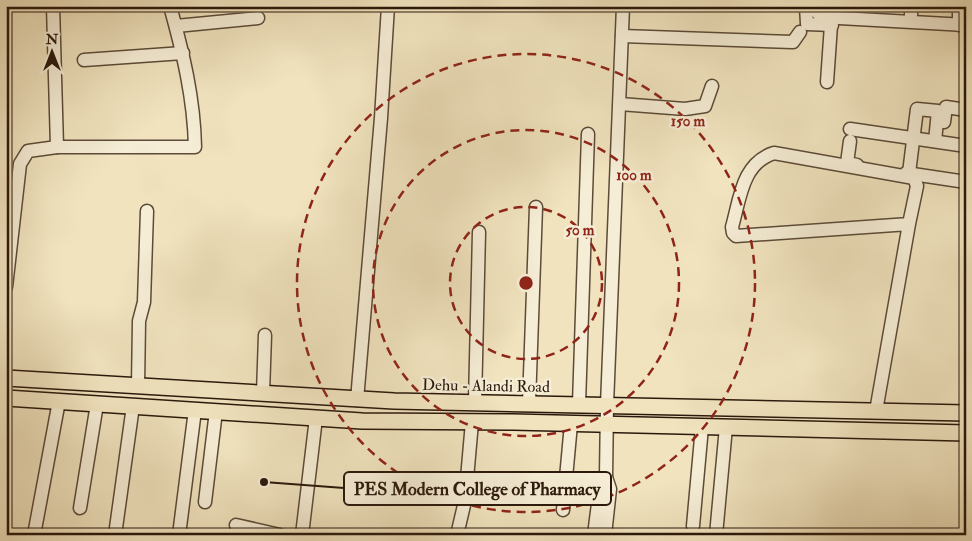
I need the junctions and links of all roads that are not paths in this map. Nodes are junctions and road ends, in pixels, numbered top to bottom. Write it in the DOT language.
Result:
graph roads {
  1 [pos="53,6"];
  2 [pos="170,6"];
  3 [pos="388,6"];
  4 [pos="623,6"];
  5 [pos="806,6"];
  6 [pos="817,6"];
  7 [pos="911,6"];
  8 [pos="959,6"];
  9 [pos="258,18"];
  10 [pos="911,21"];
  11 [pos="962,25"];
  12 [pos="176,26"];
  13 [pos="800,32"];
  14 [pos="622,36"];
  15 [pos="183,53"];
  16 [pos="84,60"];
  17 [pos="827,82"];
  18 [pos="712,86"];
  19 [pos="620,104"];
  20 [pos="966,110"];
  21 [pos="588,134"];
  22 [pos="914,138"];
  23 [pos="938,142"];
  24 [pos="966,146"];
  25 [pos="57,147"];
  26 [pos="909,173"];
  27 [pos="966,182"];
  28 [pos="536,207"];
  29 [pos="147,211"];
  30 [pos="908,224"];
  31 [pos="478,232"];
  32 [pos="6,287"];
  33 [pos="266,335"];
  34 [pos="6,378"];
  35 [pos="138,386"];
  36 [pos="262,393"];
  37 [pos="6,398"];
  38 [pos="357,400"];
  39 [pos="60,401"];
  40 [pos="476,402"];
  41 [pos="529,403"];
  42 [pos="97,404"];
  43 [pos="579,404"];
  44 [pos="607,405"];
  45 [pos="133,406"];
  46 [pos="195,410"];
  47 [pos="216,411"];
  48 [pos="876,411"];
  49 [pos="966,413"];
  50 [pos="316,418"];
  51 [pos="472,422"];
  52 [pos="571,424"];
  53 [pos="607,424"];
  54 [pos="702,427"];
  55 [pos="726,427"];
  56 [pos="966,433"];
  57 [pos="606,477"];
  58 [pos="205,502"];
  59 [pos="80,508"];
  60 [pos="563,510"];
  61 [pos="236,525"];
  62 [pos="693,526"];
  63 [pos="34,535"];
  64 [pos="115,535"];
  65 [pos="180,535"];
  66 [pos="280,535"];
  67 [pos="302,535"];
  68 [pos="457,535"];
  69 [pos="594,535"];
  70 [pos="604,535"];
  71 [pos="716,535"];
  1 -- 25 [label="street"];
  2 -- 12 [label="street"];
  3 -- 38 [label="street"];
  4 -- 14 [label="street"];
  5 -- 17 [label="street"];
  6 -- 10 [label="street"];
  7 -- 10 [label="street"];
  8 -- 11 [label="street"];
  9 -- 12 [label="street"];
  10 -- 11 [label="street"];
  12 -- 15 [label="street"];
  13 -- 14 [label="street"];
  14 -- 19 [label="street"];
  15 -- 16 [label="street"];
  15 -- 25 [label="street"];
  18 -- 19 [label="street"];
  19 -- 44 [label="street"];
  20 -- 23 [label="street"];
  21 -- 43 [label="street"];
  22 -- 23 [label="street"];
  22 -- 23 [label="street"];
  22 -- 26 [label="street"];
  22 -- 26 [label="street"];
  23 -- 24 [label="street"];
  25 -- 32 [label="street"];
  26 -- 27 [label="street"];
  28 -- 41 [label="street"];
  29 -- 35 [label="street"];
  30 -- 30 [label="street"];
  30 -- 48 [label="street"];
  31 -- 40 [label="street"];
  33 -- 36 [label="street"];
  34 -- 35 [label="main road, Dehu - Alandi Road"];
  35 -- 36 [label="main road, Dehu - Alandi Road"];
  36 -- 38 [label="main road, Dehu - Alandi Road"];
  37 -- 39 [label="main road"];
  38 -- 40 [label="main road, Dehu - Alandi Road"];
  39 -- 42 [label="main road"];
  39 -- 63 [label="street"];
  40 -- 41 [label="main road, Dehu - Alandi Road"];
  41 -- 43 [label="main road, Dehu - Alandi Road"];
  42 -- 45 [label="main road"];
  42 -- 59 [label="street"];
  43 -- 44 [label="main road, Dehu - Alandi Road"];
  44 -- 48 [label="main road, Dehu - Alandi Road"];
  44 -- 53 [label="street"];
  45 -- 46 [label="main road"];
  45 -- 64 [label="street"];
  46 -- 47 [label="main road"];
  46 -- 65 [label="street"];
  47 -- 50 [label="main road"];
  47 -- 58 [label="street"];
  48 -- 49 [label="main road, Dehu - Alandi Road"];
  50 -- 51 [label="main road"];
  50 -- 67 [label="street"];
  51 -- 52 [label="main road"];
  51 -- 68 [label="street"];
  52 -- 53 [label="main road"];
  52 -- 60 [label="street"];
  53 -- 54 [label="main road"];
  53 -- 57 [label="street"];
  54 -- 55 [label="main road"];
  54 -- 62 [label="street"];
  55 -- 56 [label="main road"];
  55 -- 71 [label="street"];
  57 -- 69 [label="street"];
  57 -- 70 [label="street"];
  61 -- 66 [label="street"];
}
